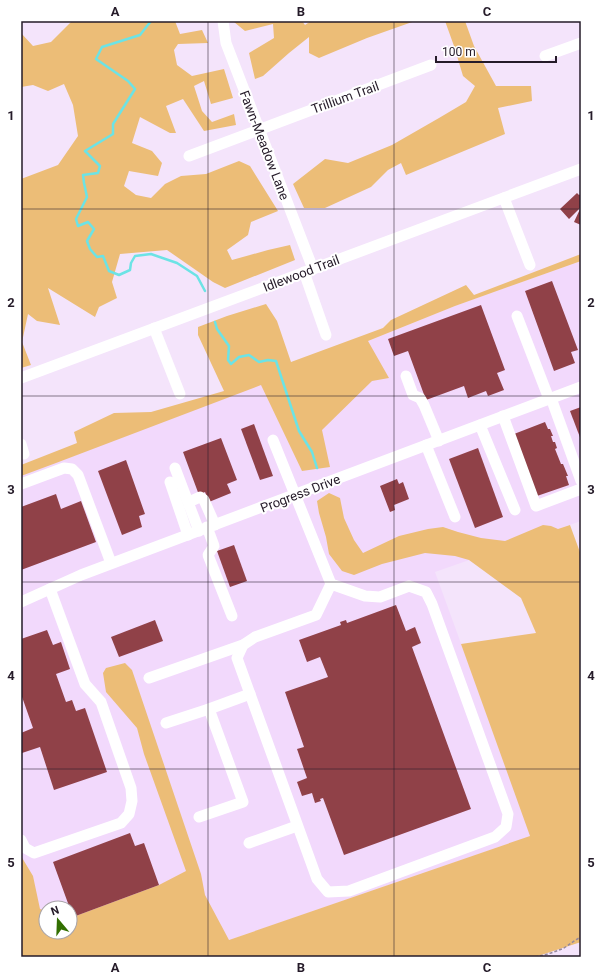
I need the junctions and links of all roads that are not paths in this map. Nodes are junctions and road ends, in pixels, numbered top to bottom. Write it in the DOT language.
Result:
graph roads {
  1 [pos="223,21"];
  2 [pos="581,44"];
  3 [pos="545,56"];
  4 [pos="431,65"];
  5 [pos="259,129"];
  6 [pos="189,156"];
  7 [pos="581,169"];
  8 [pos="504,198"];
  9 [pos="530,265"];
  10 [pos="308,270"];
  11 [pos="517,316"];
  12 [pos="154,328"];
  13 [pos="326,336"];
  14 [pos="406,376"];
  15 [pos="21,378"];
  16 [pos="581,387"];
  17 [pos="180,394"];
  18 [pos="550,399"];
  19 [pos="503,416"];
  20 [pos="480,425"];
  21 [pos="273,440"];
  22 [pos="439,441"];
  23 [pos="426,445"];
  24 [pos="175,468"];
  25 [pos="581,481"];
  26 [pos="170,482"];
  27 [pos="21,484"];
  28 [pos="581,489"];
  29 [pos="295,494"];
  30 [pos="189,505"];
  31 [pos="515,510"];
  32 [pos="455,517"];
  33 [pos="202,529"];
  34 [pos="111,563"];
  35 [pos="331,584"];
  36 [pos="50,589"];
  37 [pos="21,602"];
  38 [pos="232,616"];
  39 [pos="243,645"];
  40 [pos="150,678"];
  41 [pos="250,694"];
  42 [pos="209,708"];
  43 [pos="166,723"];
  44 [pos="199,817"];
  45 [pos="297,826"];
  46 [pos="21,840"];
  47 [pos="249,843"];
  1 -- 5 [label="street, Fawn-Meadow Lane"];
  2 -- 3 [label="street"];
  4 -- 5 [label="street, Trillium Trail"];
  5 -- 6 [label="street, Trillium Trail"];
  5 -- 10 [label="street, Fawn-Meadow Lane"];
  7 -- 8 [label="street, Idlewood Trail"];
  8 -- 9 [label="street"];
  8 -- 10 [label="street, Idlewood Trail"];
  10 -- 12 [label="street, Idlewood Trail"];
  10 -- 13 [label="street, Fawn-Meadow Lane"];
  11 -- 18 [label="street"];
  12 -- 15 [label="street, Idlewood Trail"];
  12 -- 17 [label="street"];
  14 -- 22 [label="street"];
  16 -- 18 [label="street, Progress Drive"];
  18 -- 19 [label="street, Progress Drive"];
  18 -- 25 [label="street"];
  19 -- 20 [label="street, Progress Drive"];
  19 -- 28 [label="street"];
  20 -- 22 [label="street, Progress Drive"];
  20 -- 31 [label="street"];
  21 -- 29 [label="street"];
  22 -- 23 [label="street, Progress Drive"];
  23 -- 29 [label="street, Progress Drive"];
  23 -- 32 [label="street"];
  24 -- 30 [label="street"];
  26 -- 33 [label="street"];
  27 -- 34 [label="street"];
  29 -- 33 [label="street, Progress Drive"];
  29 -- 35 [label="street"];
  30 -- 33 [label="street"];
  30 -- 33 [label="street"];
  33 -- 34 [label="street, Progress Drive"];
  33 -- 38 [label="street"];
  34 -- 36 [label="street, Progress Drive"];
  35 -- 39 [label="street"];
  35 -- 45 [label="street"];
  36 -- 37 [label="street, Progress Drive"];
  36 -- 46 [label="street"];
  39 -- 40 [label="street"];
  39 -- 41 [label="street"];
  41 -- 42 [label="street"];
  41 -- 45 [label="street"];
  42 -- 43 [label="street"];
  42 -- 44 [label="street"];
  45 -- 47 [label="street"];
}
